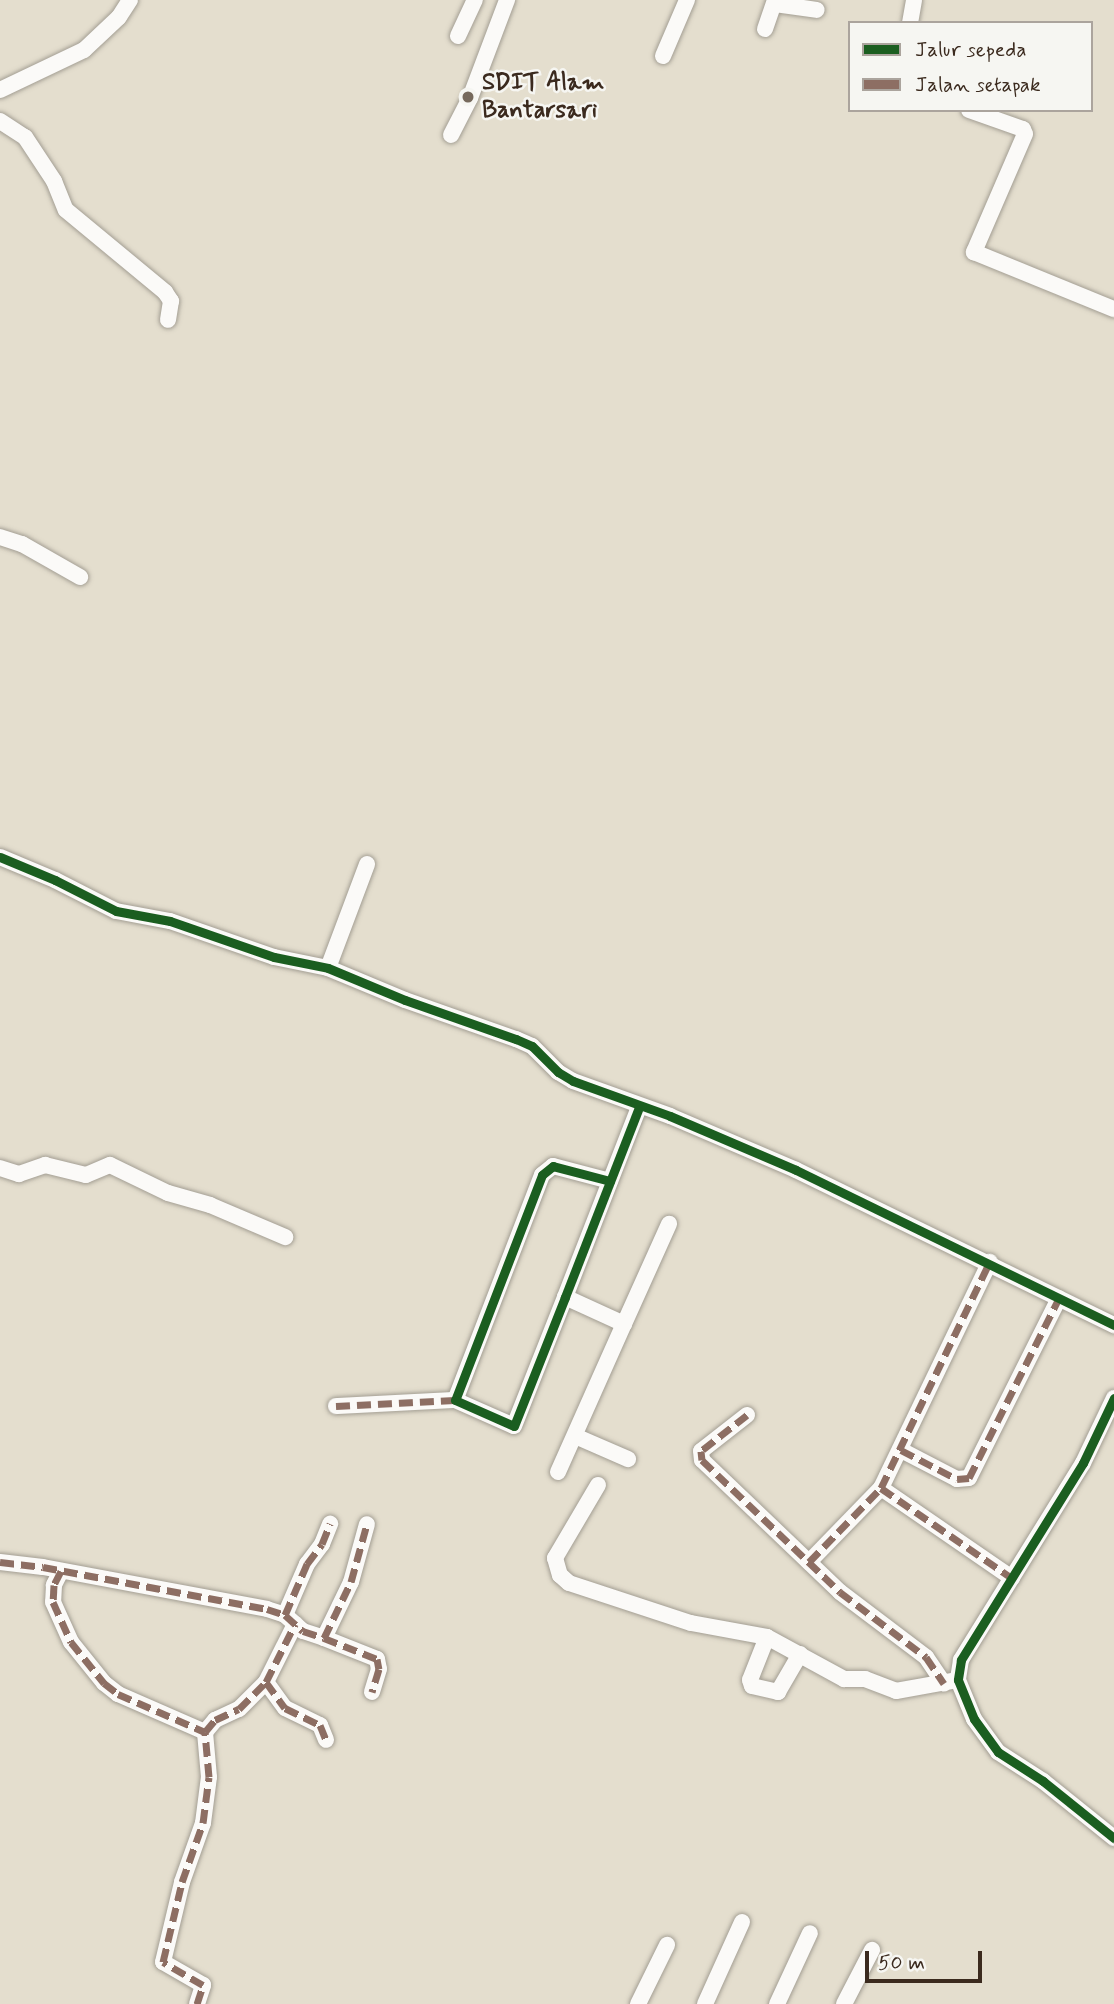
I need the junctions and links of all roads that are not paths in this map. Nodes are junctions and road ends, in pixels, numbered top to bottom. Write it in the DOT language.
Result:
graph roads {
  1 [pos="130,0"];
  2 [pos="475,0"];
  3 [pos="507,0"];
  4 [pos="687,0"];
  5 [pos="914,0"];
  6 [pos="775,2"];
  7 [pos="817,10"];
  8 [pos="909,21"];
  9 [pos="765,30"];
  10 [pos="458,36"];
  11 [pos="663,56"];
  12 [pos="0,90"];
  13 [pos="975,112"];
  14 [pos="0,121"];
  15 [pos="451,135"];
  16 [pos="1114,309"];
  17 [pos="168,320"];
  18 [pos="0,537"];
  19 [pos="80,577"];
  20 [pos="0,857"];
  21 [pos="367,864"];
  22 [pos="328,968"];
  23 [pos="639,1107"];
  24 [pos="0,1168"];
  25 [pos="610,1181"];
  26 [pos="669,1224"];
  27 [pos="285,1237"];
  28 [pos="990,1262"];
  29 [pos="565,1297"];
  30 [pos="1059,1298"];
  31 [pos="624,1324"];
  32 [pos="1114,1325"];
  33 [pos="1114,1398"];
  34 [pos="455,1400"];
  35 [pos="336,1406"];
  36 [pos="747,1415"];
  37 [pos="575,1436"];
  38 [pos="901,1450"];
  39 [pos="628,1459"];
  40 [pos="558,1472"];
  41 [pos="598,1485"];
  42 [pos="881,1488"];
  43 [pos="330,1524"];
  44 [pos="368,1524"];
  45 [pos="0,1562"];
  46 [pos="810,1562"];
  47 [pos="61,1571"];
  48 [pos="1012,1578"];
  49 [pos="290,1620"];
  50 [pos="766,1637"];
  51 [pos="324,1638"];
  52 [pos="800,1654"];
  53 [pos="266,1682"];
  54 [pos="951,1682"];
  55 [pos="372,1692"];
  56 [pos="205,1732"];
  57 [pos="326,1740"];
  58 [pos="1114,1838"];
  59 [pos="742,1922"];
  60 [pos="810,1933"];
  61 [pos="667,1945"];
  62 [pos="872,1951"];
  63 [pos="197,2004"];
  64 [pos="638,2004"];
  65 [pos="705,2004"];
  66 [pos="776,2004"];
  67 [pos="844,2004"];
  1 -- 12 [label="street"];
  2 -- 10 [label="street"];
  3 -- 15 [label="street"];
  4 -- 11 [label="street"];
  5 -- 8 [label="street"];
  6 -- 7 [label="street"];
  6 -- 9 [label="street"];
  13 -- 16 [label="street"];
  14 -- 17 [label="street"];
  18 -- 19 [label="street"];
  20 -- 22 [label="street"];
  21 -- 22 [label="street"];
  22 -- 23 [label="street"];
  23 -- 25 [label="street"];
  23 -- 28 [label="street"];
  24 -- 27 [label="street"];
  25 -- 29 [label="street"];
  25 -- 34 [label="street"];
  26 -- 31 [label="street"];
  28 -- 30 [label="street"];
  28 -- 38 [label="street"];
  29 -- 31 [label="street"];
  29 -- 34 [label="street"];
  30 -- 32 [label="street"];
  30 -- 38 [label="street"];
  31 -- 37 [label="street"];
  33 -- 48 [label="street"];
  34 -- 35 [label="street"];
  36 -- 46 [label="street"];
  37 -- 39 [label="street"];
  37 -- 40 [label="street"];
  38 -- 42 [label="street"];
  41 -- 50 [label="street"];
  42 -- 46 [label="street"];
  42 -- 48 [label="street"];
  43 -- 49 [label="street"];
  44 -- 51 [label="street"];
  45 -- 47 [label="street"];
  46 -- 54 [label="street"];
  47 -- 49 [label="street"];
  47 -- 56 [label="street"];
  48 -- 54 [label="street"];
  49 -- 51 [label="street"];
  49 -- 53 [label="street"];
  50 -- 52 [label="street"];
  50 -- 52 [label="street"];
  51 -- 55 [label="street"];
  52 -- 54 [label="street"];
  53 -- 56 [label="street"];
  53 -- 57 [label="street"];
  54 -- 58 [label="street"];
  56 -- 63 [label="street"];
  59 -- 65 [label="street"];
  60 -- 66 [label="street"];
  61 -- 64 [label="street"];
  62 -- 67 [label="street"];
}
